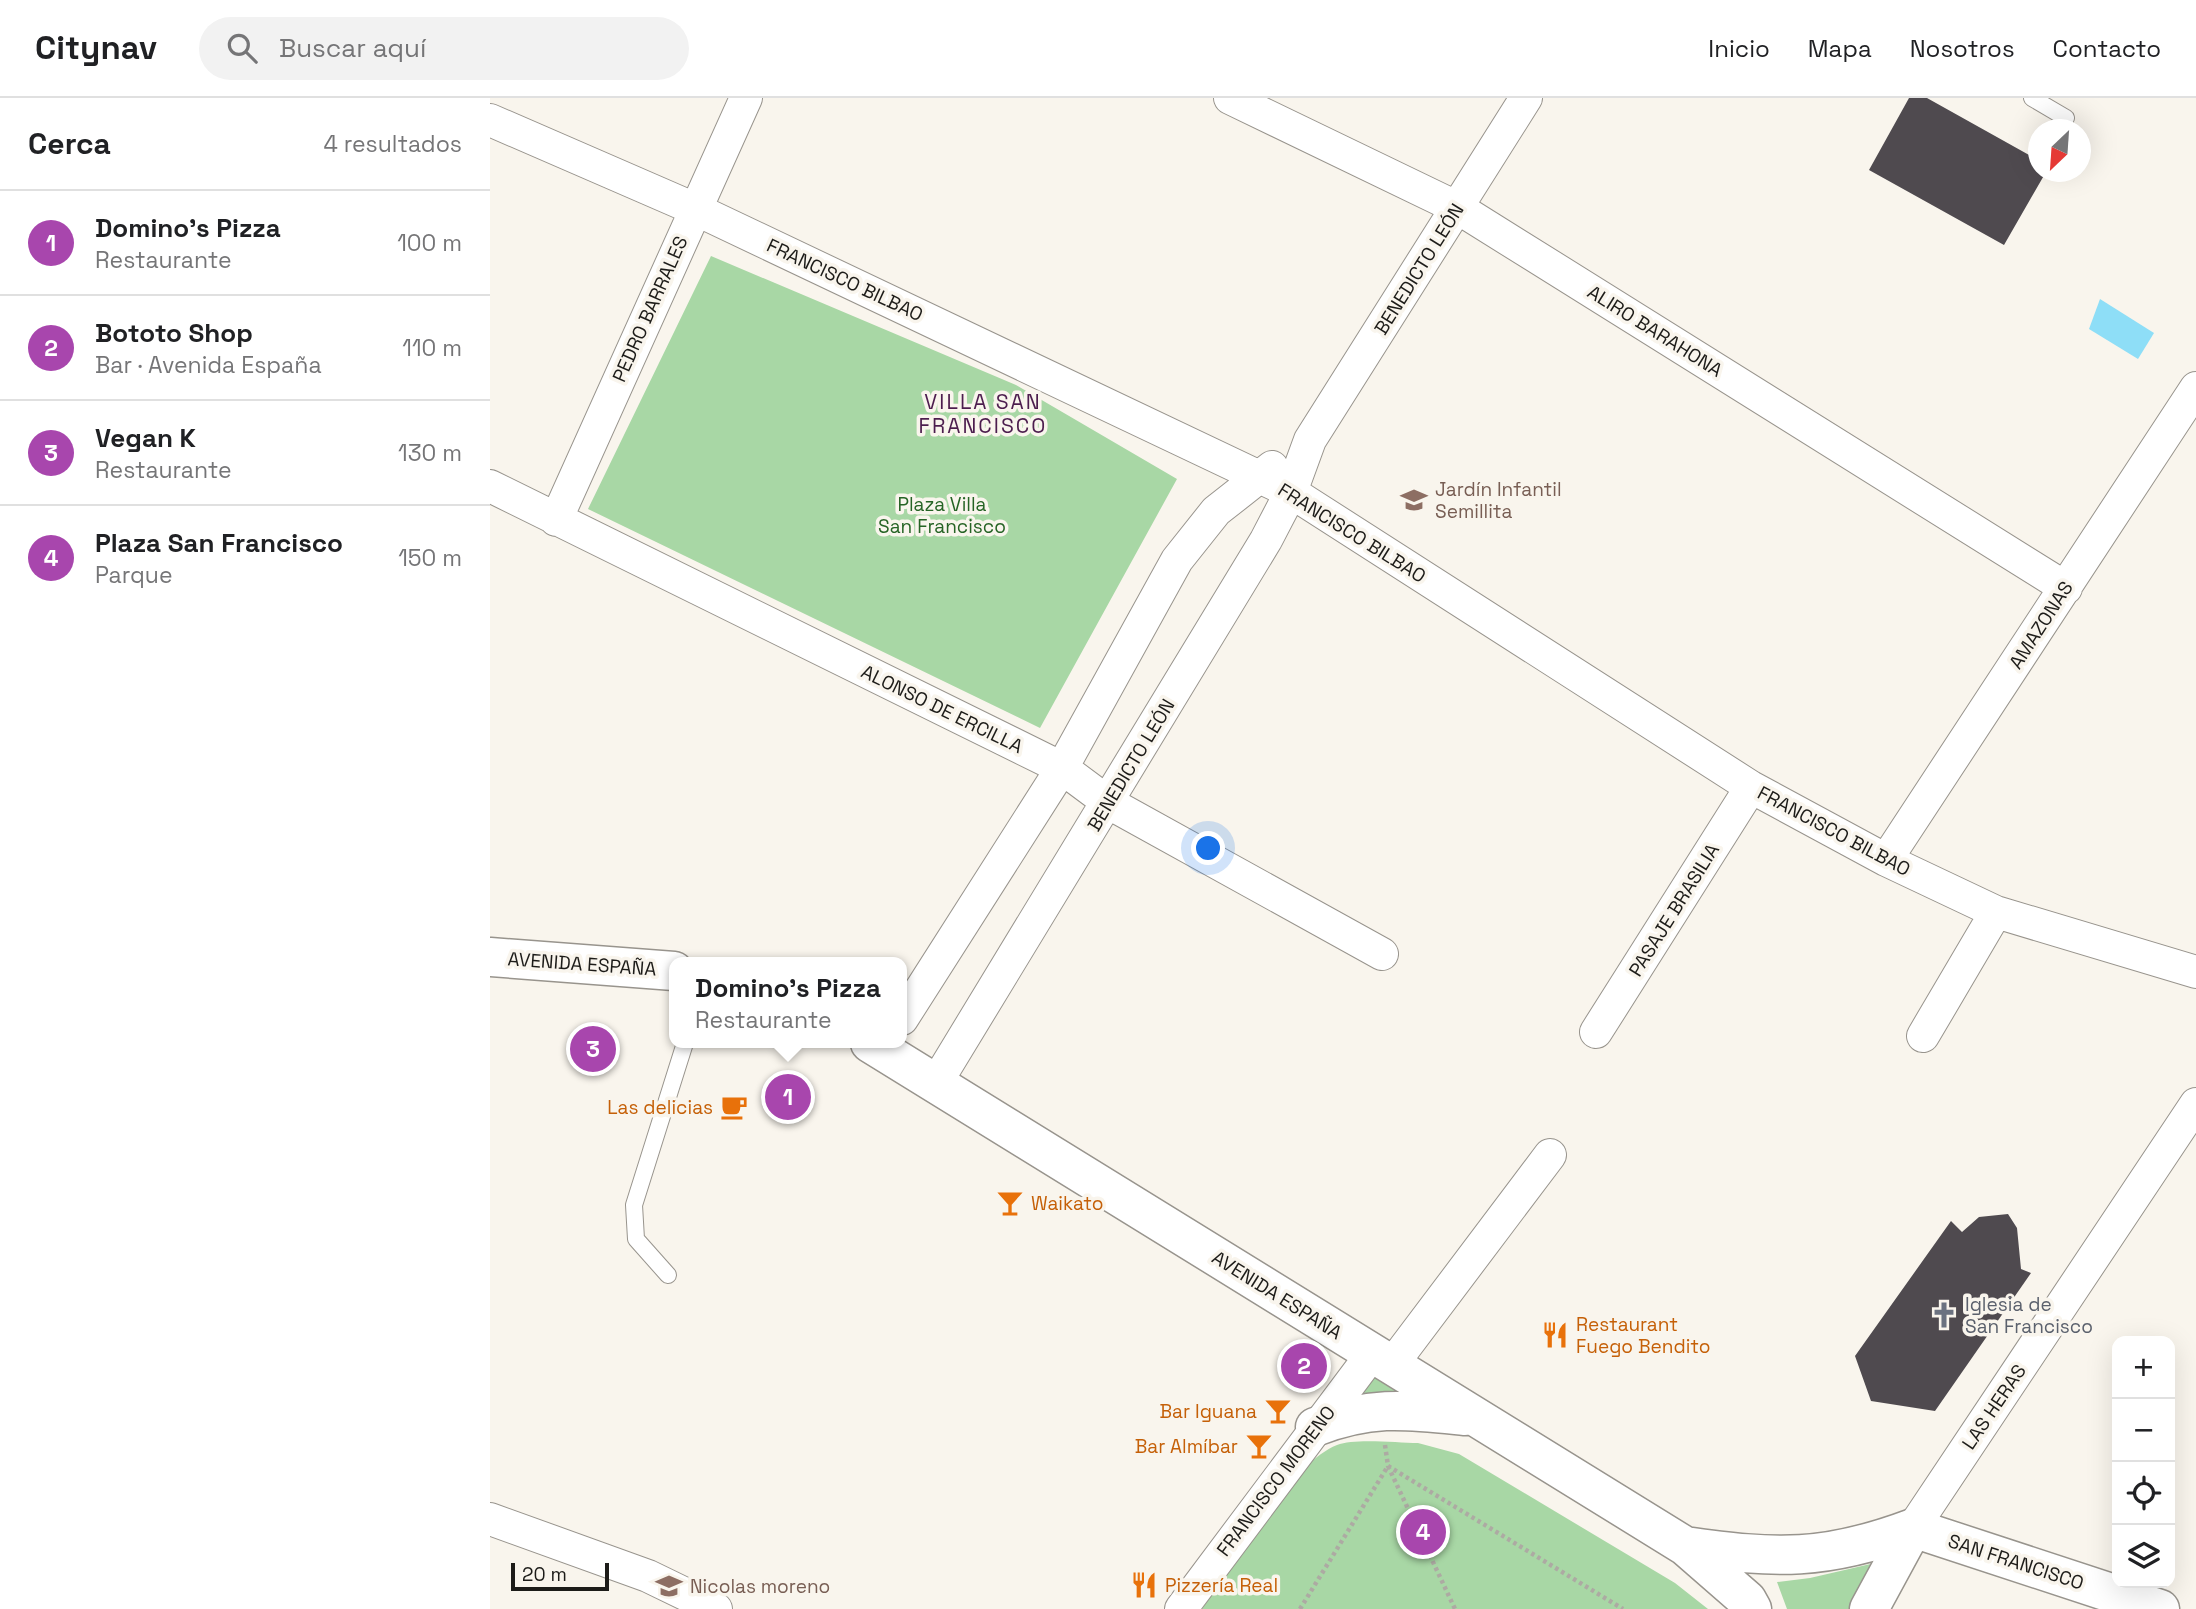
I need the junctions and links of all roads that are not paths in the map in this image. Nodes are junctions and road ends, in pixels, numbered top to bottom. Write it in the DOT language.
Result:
graph roads {
  1 [pos="746,98"];
  2 [pos="1230,98"];
  3 [pos="1526,98"];
  4 [pos="2032,98"];
  5 [pos="2066,118"];
  6 [pos="490,120"];
  7 [pos="1458,208"];
  8 [pos="695,209"];
  9 [pos="2196,388"];
  10 [pos="1310,439"];
  11 [pos="1259,477"];
  12 [pos="490,486"];
  13 [pos="1291,492"];
  14 [pos="555,520"];
  15 [pos="2066,588"];
  16 [pos="1062,768"];
  17 [pos="1751,787"];
  18 [pos="1109,803"];
  19 [pos="1886,860"];
  20 [pos="1996,912"];
  21 [pos="1382,954"];
  22 [pos="490,957"];
  23 [pos="669,971"];
  24 [pos="2196,972"];
  25 [pos="907,1005"];
  26 [pos="1596,1032"];
  27 [pos="1923,1036"];
  28 [pos="683,1048"];
  29 [pos="895,1048"];
  30 [pos="936,1083"];
  31 [pos="2196,1104"];
  32 [pos="1550,1155"];
  33 [pos="668,1275"];
  34 [pos="1381,1360"];
  35 [pos="1474,1417"];
  36 [pos="1315,1427"];
  37 [pos="490,1519"];
  38 [pos="1913,1528"];
  39 [pos="1685,1546"];
  40 [pos="716,1609"];
  41 [pos="1181,1609"];
  42 [pos="1752,1609"];
  43 [pos="1869,1609"];
  44 [pos="2160,1609"];
  1 -- 8 [label="street, PEDRO BARRALES"];
  2 -- 7 [label="street, ALIRO BARAHONA"];
  3 -- 7 [label="street, BENEDICTO LEÓN"];
  4 -- 5 [label="lane"];
  6 -- 8 [label="street, FRANCISCO BILBAO"];
  7 -- 10 [label="street, BENEDICTO LEÓN"];
  7 -- 15 [label="street, ALIRO BARAHONA"];
  8 -- 11 [label="street, FRANCISCO BILBAO"];
  8 -- 14 [label="street, PEDRO BARRALES"];
  9 -- 15 [label="street, AMAZONAS"];
  10 -- 11 [label="street, BENEDICTO LEÓN"];
  10 -- 13 [label="street, BENEDICTO LEÓN"];
  11 -- 13 [label="street, FRANCISCO BILBAO"];
  11 -- 16 [label="street, BENEDICTO LEÓN"];
  12 -- 14 [label="street, ALONSO DE ERCILLA"];
  13 -- 17 [label="street, FRANCISCO BILBAO"];
  13 -- 18 [label="street, BENEDICTO LEÓN"];
  14 -- 16 [label="street, ALONSO DE ERCILLA"];
  15 -- 19 [label="street, AMAZONAS"];
  16 -- 18 [label="street, ALONSO DE ERCILLA"];
  16 -- 25 [label="street, BENEDICTO LEÓN"];
  17 -- 19 [label="street, FRANCISCO BILBAO"];
  17 -- 26 [label="street, PASAJE BRASILIA"];
  18 -- 21 [label="street, ALONSO DE ERCILLA"];
  18 -- 30 [label="street, BENEDICTO LEÓN"];
  19 -- 20 [label="street, FRANCISCO BILBAO"];
  20 -- 24 [label="street, FRANCISCO BILBAO"];
  20 -- 27 [label="street"];
  22 -- 23 [label="main road, AVENIDA ESPAÑA"];
  28 -- 33 [label="lane"];
  29 -- 30 [label="main road, AVENIDA ESPAÑA"];
  30 -- 34 [label="main road, AVENIDA ESPAÑA"];
  31 -- 38 [label="street, LAS HERAS"];
  32 -- 34 [label="street"];
  34 -- 35 [label="main road, AVENIDA ESPAÑA"];
  34 -- 36 [label="street, FRANCISCO MORENO"];
  35 -- 36 [label="main road"];
  35 -- 39 [label="main road, AVENIDA ESPAÑA"];
  36 -- 41 [label="street, FRANCISCO MORENO"];
  37 -- 40 [label="street"];
  38 -- 39 [label="main road, AVENIDA ESPAÑA"];
  38 -- 43 [label="main road, LAS HERAS"];
  38 -- 44 [label="main road, SAN FRANCISCO"];
  39 -- 42 [label="main road, AVENIDA ESPAÑA"];
}
